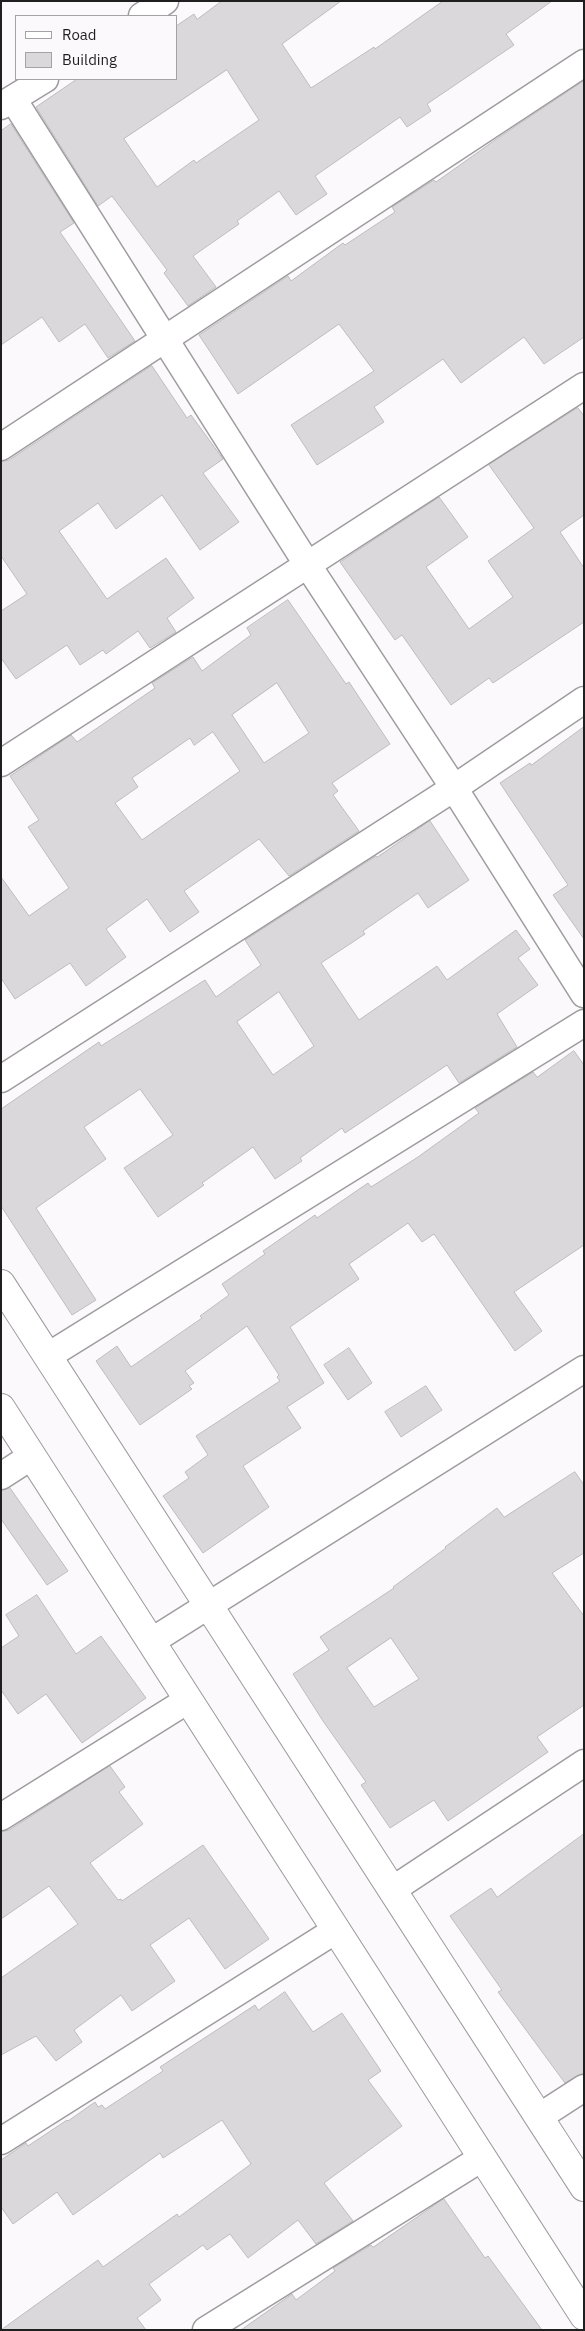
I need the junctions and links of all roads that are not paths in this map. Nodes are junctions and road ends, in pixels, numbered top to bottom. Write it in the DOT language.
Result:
graph roads {
  1 [pos="166,1"];
  2 [pos="144,15"];
  3 [pos="584,63"];
  4 [pos="42,80"];
  5 [pos="7,102"];
  6 [pos="164,340"];
  7 [pos="584,386"];
  8 [pos="1,447"];
  9 [pos="307,564"];
  10 [pos="584,700"];
  11 [pos="1,763"];
  12 [pos="454,788"];
  13 [pos="584,994"];
  14 [pos="584,1023"];
  15 [pos="1,1079"];
  16 [pos="1,1284"];
  17 [pos="48,1356"];
  18 [pos="584,1368"];
  19 [pos="1,1408"];
  20 [pos="32,1456"];
  21 [pos="1,1476"];
  22 [pos="208,1606"];
  23 [pos="152,1642"];
  24 [pos="188,1700"];
  25 [pos="584,1763"];
  26 [pos="1,1817"];
  27 [pos="392,1890"];
  28 [pos="336,1930"];
  29 [pos="584,2088"];
  30 [pos="539,2117"];
  31 [pos="1,2141"];
  32 [pos="482,2158"];
  33 [pos="584,2187"];
  34 [pos="584,2316"];
  35 [pos="206,2330"];
  1 -- 2 [label="street"];
  3 -- 6 [label="street"];
  4 -- 5 [label="street"];
  5 -- 6 [label="street"];
  6 -- 8 [label="street"];
  6 -- 9 [label="street"];
  7 -- 9 [label="street"];
  9 -- 11 [label="street"];
  9 -- 12 [label="street"];
  10 -- 12 [label="street"];
  12 -- 13 [label="street"];
  12 -- 15 [label="street"];
  14 -- 17 [label="street"];
  16 -- 17 [label="main road"];
  17 -- 22 [label="main road"];
  18 -- 22 [label="street"];
  19 -- 20 [label="main road"];
  20 -- 21 [label="street"];
  20 -- 23 [label="main road"];
  22 -- 23 [label="street"];
  22 -- 27 [label="main road"];
  23 -- 24 [label="main road"];
  24 -- 26 [label="street"];
  24 -- 28 [label="main road"];
  25 -- 27 [label="street"];
  27 -- 30 [label="main road"];
  28 -- 31 [label="street"];
  28 -- 32 [label="main road"];
  29 -- 30 [label="street"];
  30 -- 33 [label="main road"];
  32 -- 34 [label="main road"];
  32 -- 35 [label="street"];
}
